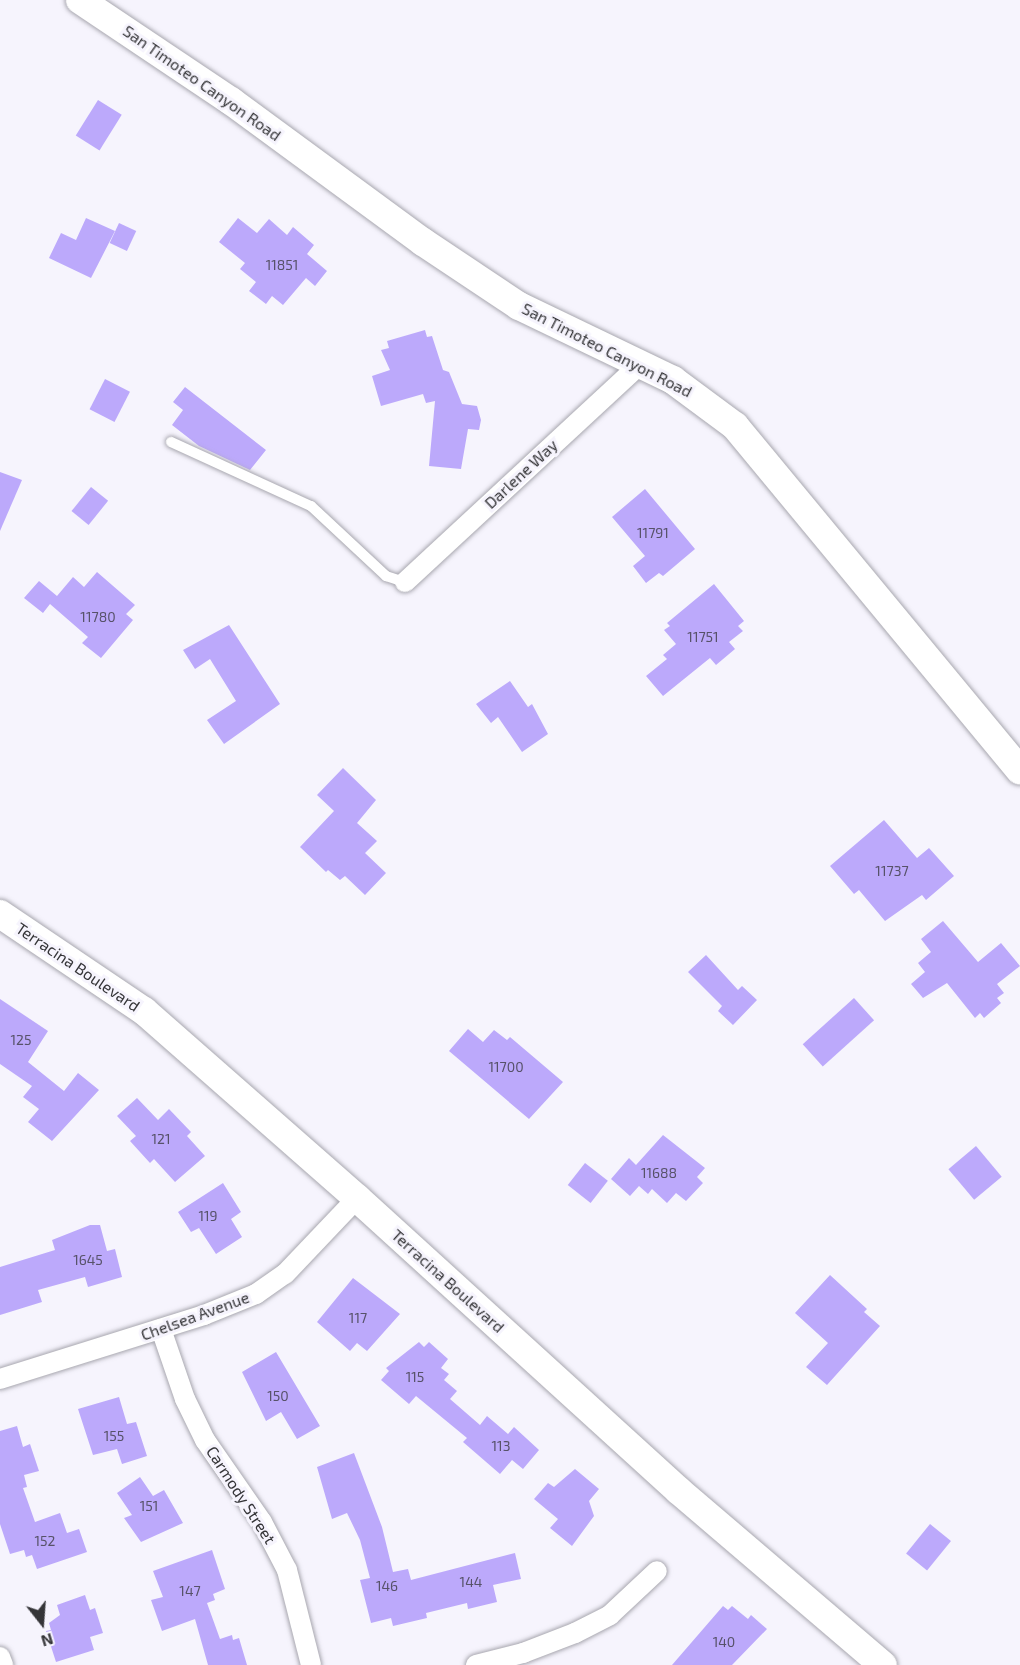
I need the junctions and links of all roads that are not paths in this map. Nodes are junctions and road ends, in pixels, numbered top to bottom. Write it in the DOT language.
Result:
graph roads {
  1 [pos="80,0"];
  2 [pos="639,366"];
  3 [pos="171,442"];
  4 [pos="405,582"];
  5 [pos="1020,770"];
  6 [pos="0,914"];
  7 [pos="357,1198"];
  8 [pos="161,1329"];
  9 [pos="0,1379"];
  10 [pos="657,1571"];
  11 [pos="0,1657"];
  12 [pos="3,1665"];
  13 [pos="311,1665"];
  14 [pos="476,1665"];
  15 [pos="883,1665"];
  1 -- 2 [label="main road, San Timoteo Canyon Road"];
  2 -- 4 [label="street, Darlene Way"];
  2 -- 5 [label="main road, San Timoteo Canyon Road"];
  3 -- 4 [label="lane"];
  6 -- 7 [label="main road, Terracina Boulevard"];
  7 -- 8 [label="street, Chelsea Avenue"];
  7 -- 15 [label="main road, Terracina Boulevard"];
  8 -- 9 [label="street, Chelsea Avenue"];
  8 -- 13 [label="street, Carmody Street"];
  10 -- 14 [label="street"];
  11 -- 12 [label="street"];
}
